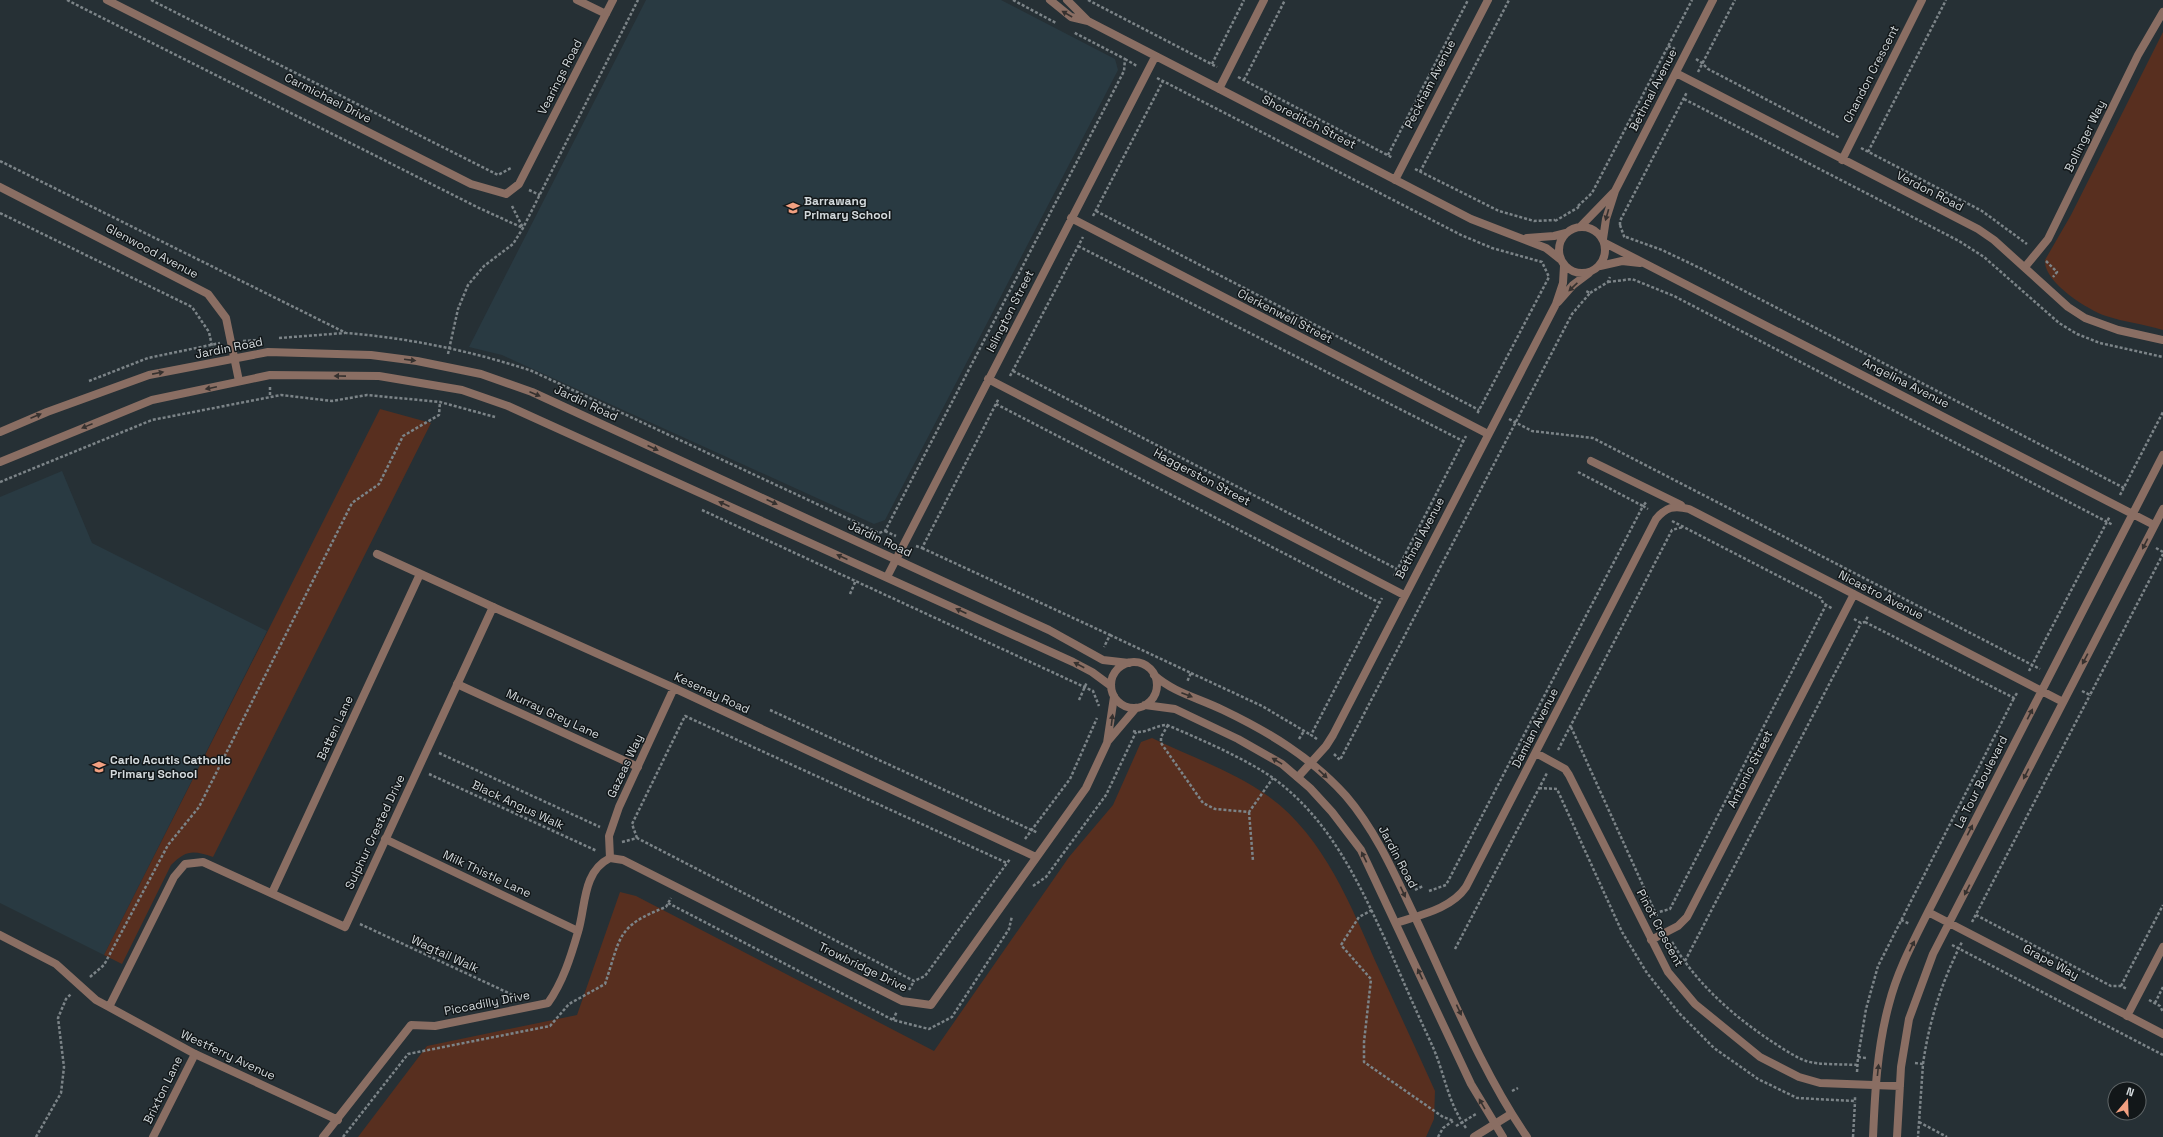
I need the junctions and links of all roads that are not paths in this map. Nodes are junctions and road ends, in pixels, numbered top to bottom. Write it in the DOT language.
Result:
graph roads {
  1 [pos="106,0"];
  2 [pos="578,0"];
  3 [pos="613,0"];
  4 [pos="1050,0"];
  5 [pos="1067,0"];
  6 [pos="1264,0"];
  7 [pos="1488,0"];
  8 [pos="1713,0"];
  9 [pos="1922,0"];
  10 [pos="2163,12"];
  11 [pos="606,14"];
  12 [pos="1088,21"];
  13 [pos="1155,56"];
  14 [pos="1676,73"];
  15 [pos="1218,89"];
  16 [pos="1842,160"];
  17 [pos="529,164"];
  18 [pos="1395,180"];
  19 [pos="0,187"];
  20 [pos="1615,191"];
  21 [pos="1071,218"];
  22 [pos="1580,227"];
  23 [pos="1566,233"];
  24 [pos="1523,238"];
  25 [pos="1604,241"];
  26 [pos="1562,262"];
  27 [pos="1647,264"];
  28 [pos="1600,266"];
  29 [pos="2025,267"];
  30 [pos="1591,272"];
  31 [pos="1556,304"];
  32 [pos="2163,340"];
  33 [pos="234,359"];
  34 [pos="988,379"];
  35 [pos="239,381"];
  36 [pos="0,432"];
  37 [pos="1488,434"];
  38 [pos="2163,455"];
  39 [pos="1591,461"];
  40 [pos="0,462"];
  41 [pos="1689,509"];
  42 [pos="2163,509"];
  43 [pos="1662,512"];
  44 [pos="2133,514"];
  45 [pos="2154,525"];
  46 [pos="377,554"];
  47 [pos="896,559"];
  48 [pos="420,574"];
  49 [pos="886,577"];
  50 [pos="1854,594"];
  51 [pos="1404,595"];
  52 [pos="493,607"];
  53 [pos="1129,663"];
  54 [pos="1154,675"];
  55 [pos="458,684"];
  56 [pos="1111,686"];
  57 [pos="674,688"];
  58 [pos="2041,691"];
  59 [pos="1114,697"];
  60 [pos="2062,702"];
  61 [pos="1145,705"];
  62 [pos="1136,708"];
  63 [pos="1106,743"];
  64 [pos="1536,753"];
  65 [pos="1311,763"];
  66 [pos="638,767"];
  67 [pos="1298,777"];
  68 [pos="385,839"];
  69 [pos="1036,857"];
  70 [pos="610,858"];
  71 [pos="272,893"];
  72 [pos="1928,912"];
  73 [pos="1415,917"];
  74 [pos="1396,923"];
  75 [pos="1950,923"];
  76 [pos="578,931"];
  77 [pos="0,935"];
  78 [pos="1651,940"];
  79 [pos="2163,947"];
  80 [pos="109,1007"];
  81 [pos="2127,1016"];
  82 [pos="2163,1034"];
  83 [pos="195,1054"];
  84 [pos="1876,1085"];
  85 [pos="1900,1086"];
  86 [pos="1511,1114"];
  87 [pos="338,1120"];
  88 [pos="1494,1124"];
  89 [pos="1471,1135"];
  90 [pos="153,1137"];
  91 [pos="324,1137"];
  92 [pos="1502,1137"];
  93 [pos="1527,1137"];
  94 [pos="1873,1137"];
  95 [pos="1897,1137"];
  1 -- 17 [label="street, Carmichael Drive"];
  2 -- 11 [label="street"];
  3 -- 11 [label="street, Vearings Road"];
  12 -- 4 [label="street, Shoreditch Street, one-way"];
  5 -- 12 [label="street, Shoreditch Street"];
  6 -- 15 [label="street"];
  7 -- 18 [label="street, Peckham Avenue"];
  8 -- 14 [label="street, Bethnal Avenue"];
  9 -- 16 [label="street, Chandon Crescent"];
  10 -- 29 [label="street, Bollinger Way"];
  11 -- 17 [label="street, Vearings Road"];
  12 -- 13 [label="street, Shoreditch Street"];
  13 -- 15 [label="street, Shoreditch Street"];
  13 -- 21 [label="street, Islington Street"];
  14 -- 16 [label="street, Verdon Road"];
  14 -- 20 [label="street, Bethnal Avenue"];
  15 -- 18 [label="street, Shoreditch Street"];
  16 -- 29 [label="street, Verdon Road"];
  18 -- 24 [label="street, Shoreditch Street"];
  19 -- 33 [label="street, Glenwood Avenue"];
  20 -- 22 [label="street, Bethnal Avenue"];
  20 -- 25 [label="street, Bethnal Avenue, one-way"];
  21 -- 34 [label="street, Islington Street"];
  21 -- 37 [label="street, Clerkenwell Street"];
  22 -- 23 [label="street"];
  22 -- 25 [label="street"];
  23 -- 24 [label="street, Shoreditch Street"];
  23 -- 26 [label="street"];
  24 -- 26 [label="street, Shoreditch Street"];
  25 -- 27 [label="street, Angelina Avenue"];
  25 -- 28 [label="street"];
  26 -- 30 [label="street"];
  26 -- 31 [label="street, Bethnal Avenue"];
  27 -- 28 [label="street, Angelina Avenue"];
  27 -- 44 [label="street, Angelina Avenue"];
  28 -- 30 [label="street"];
  29 -- 32 [label="street, Verdon Road"];
  30 -- 31 [label="street, Bethnal Avenue, one-way"];
  31 -- 37 [label="street, Bethnal Avenue"];
  33 -- 35 [label="street, Glenwood Avenue"];
  36 -- 33 [label="street, Jardin Road, one-way"];
  33 -- 47 [label="street, Jardin Road, one-way"];
  34 -- 47 [label="street, Islington Street"];
  34 -- 51 [label="street, Haggerston Street"];
  35 -- 40 [label="street, one-way"];
  49 -- 35 [label="street, one-way"];
  37 -- 51 [label="street, Bethnal Avenue"];
  38 -- 44 [label="street, La Tour Boulevard"];
  39 -- 41 [label="street, Nicastro Avenue"];
  41 -- 43 [label="street, Nicastro Avenue"];
  41 -- 50 [label="street, Nicastro Avenue"];
  42 -- 45 [label="street"];
  43 -- 64 [label="street, Damian Avenue"];
  44 -- 45 [label="street, Angelina Avenue"];
  44 -- 58 [label="street, La Tour Boulevard"];
  45 -- 60 [label="street, one-way"];
  46 -- 48 [label="street, Kesenay Road"];
  47 -- 49 [label="street, Islington Street"];
  47 -- 53 [label="street, Jardin Road"];
  48 -- 52 [label="street, Kesenay Road"];
  48 -- 71 [label="street, Batten Lane"];
  56 -- 49 [label="street, one-way"];
  50 -- 58 [label="street, Nicastro Avenue"];
  50 -- 78 [label="street, Antonio Street"];
  51 -- 65 [label="street, Bethnal Avenue"];
  52 -- 55 [label="street, Sulphur Crested Drive"];
  52 -- 57 [label="street, Kesenay Road"];
  53 -- 54 [label="street"];
  53 -- 56 [label="street"];
  54 -- 61 [label="street"];
  54 -- 65 [label="street, Jardin Road, one-way"];
  55 -- 66 [label="street, Murray Grey Lane"];
  55 -- 68 [label="street, Sulphur Crested Drive"];
  56 -- 59 [label="street"];
  57 -- 66 [label="street, Gazeas Way"];
  57 -- 69 [label="street, Kesenay Road"];
  58 -- 60 [label="street, Nicastro Avenue"];
  72 -- 58 [label="street, La Tour Boulevard, one-way"];
  59 -- 62 [label="street"];
  63 -- 59 [label="street, Trowbridge Drive, one-way"];
  60 -- 75 [label="street, one-way"];
  61 -- 62 [label="street"];
  67 -- 61 [label="street, one-way"];
  62 -- 63 [label="street, Trowbridge Drive"];
  63 -- 69 [label="street, Trowbridge Drive"];
  64 -- 73 [label="street, Damian Avenue"];
  64 -- 78 [label="street, Pinot Crescent"];
  65 -- 67 [label="street, Bethnal Avenue"];
  65 -- 73 [label="street, Jardin Road, one-way"];
  66 -- 70 [label="street, Gazeas Way"];
  74 -- 67 [label="street, one-way"];
  68 -- 71 [label="street, Sulphur Crested Drive"];
  68 -- 76 [label="street, Milk Thistle Lane"];
  69 -- 70 [label="street, Trowbridge Drive"];
  70 -- 76 [label="street, Piccadilly Drive"];
  71 -- 80 [label="street"];
  72 -- 75 [label="street, Grape Way"];
  84 -- 72 [label="street, La Tour Boulevard, one-way"];
  73 -- 74 [label="street, Damian Avenue"];
  73 -- 86 [label="street, Jardin Road, one-way"];
  88 -- 74 [label="street, one-way"];
  75 -- 81 [label="street, Grape Way"];
  75 -- 85 [label="street"];
  76 -- 87 [label="street, Piccadilly Drive"];
  77 -- 80 [label="street, Westferry Avenue"];
  78 -- 84 [label="street, Pinot Crescent"];
  79 -- 81 [label="street"];
  80 -- 83 [label="street, Westferry Avenue"];
  81 -- 82 [label="street, Grape Way"];
  83 -- 87 [label="street, Westferry Avenue"];
  83 -- 90 [label="street, Brixton Lane"];
  84 -- 85 [label="street, Pinot Crescent"];
  84 -- 94 [label="street, La Tour Boulevard"];
  85 -- 95 [label="street"];
  86 -- 88 [label="street"];
  86 -- 93 [label="street, Jardin Road"];
  87 -- 91 [label="street, Piccadilly Drive"];
  88 -- 89 [label="street"];
  88 -- 92 [label="street"];
}
